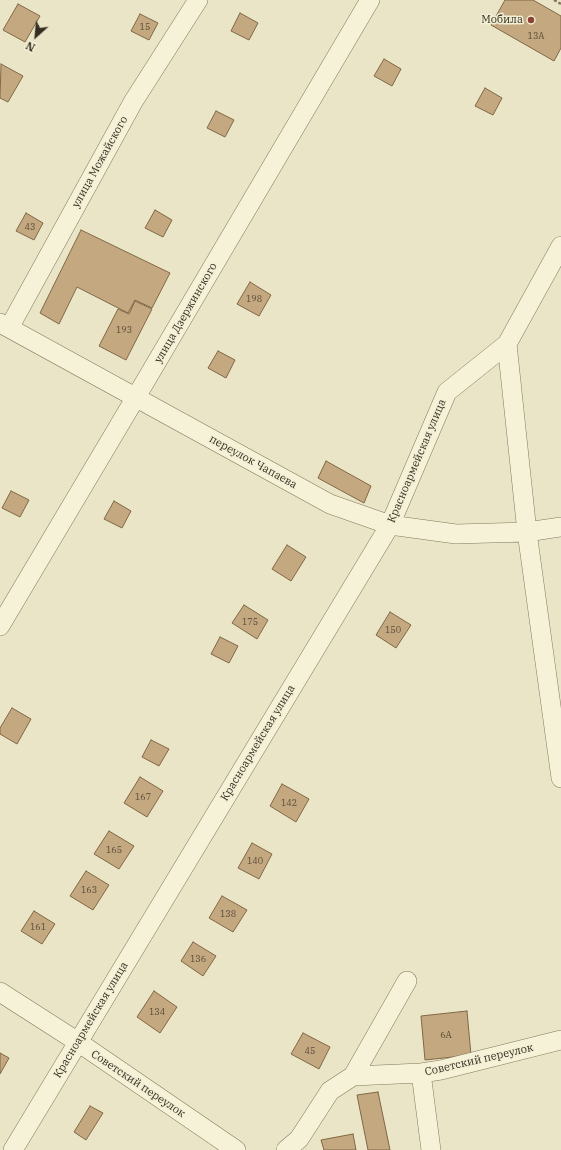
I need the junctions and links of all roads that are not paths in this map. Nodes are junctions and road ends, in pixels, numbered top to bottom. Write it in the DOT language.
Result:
graph roads {
  1 [pos="198,0"];
  2 [pos="370,0"];
  3 [pos="561,246"];
  4 [pos="5,325"];
  5 [pos="507,344"];
  6 [pos="136,397"];
  7 [pos="390,525"];
  8 [pos="561,527"];
  9 [pos="527,532"];
  10 [pos="0,626"];
  11 [pos="561,778"];
  12 [pos="407,981"];
  13 [pos="0,992"];
  14 [pos="561,1040"];
  15 [pos="78,1042"];
  16 [pos="420,1074"];
  17 [pos="353,1076"];
  18 [pos="13,1150"];
  19 [pos="236,1150"];
  20 [pos="286,1150"];
  21 [pos="431,1150"];
  1 -- 4 [label="street, улица Можайского"];
  2 -- 6 [label="street, улица Дзержинского"];
  3 -- 5 [label="street"];
  4 -- 6 [label="street, переулок Чапаева"];
  5 -- 7 [label="street, Красноармейская улица"];
  5 -- 9 [label="street"];
  6 -- 7 [label="street, переулок Чапаева"];
  6 -- 10 [label="street, улица Дзержинского"];
  7 -- 9 [label="street, переулок Чапаева"];
  7 -- 15 [label="street, Красноармейская улица"];
  8 -- 9 [label="street, переулок Чапаева"];
  9 -- 11 [label="street"];
  12 -- 17 [label="street"];
  13 -- 15 [label="street, Советский переулок"];
  14 -- 16 [label="street, Советский переулок"];
  15 -- 18 [label="street, Красноармейская улица"];
  15 -- 19 [label="street, Советский переулок"];
  16 -- 17 [label="street, Советский переулок"];
  16 -- 21 [label="street"];
  17 -- 20 [label="street"];
}
